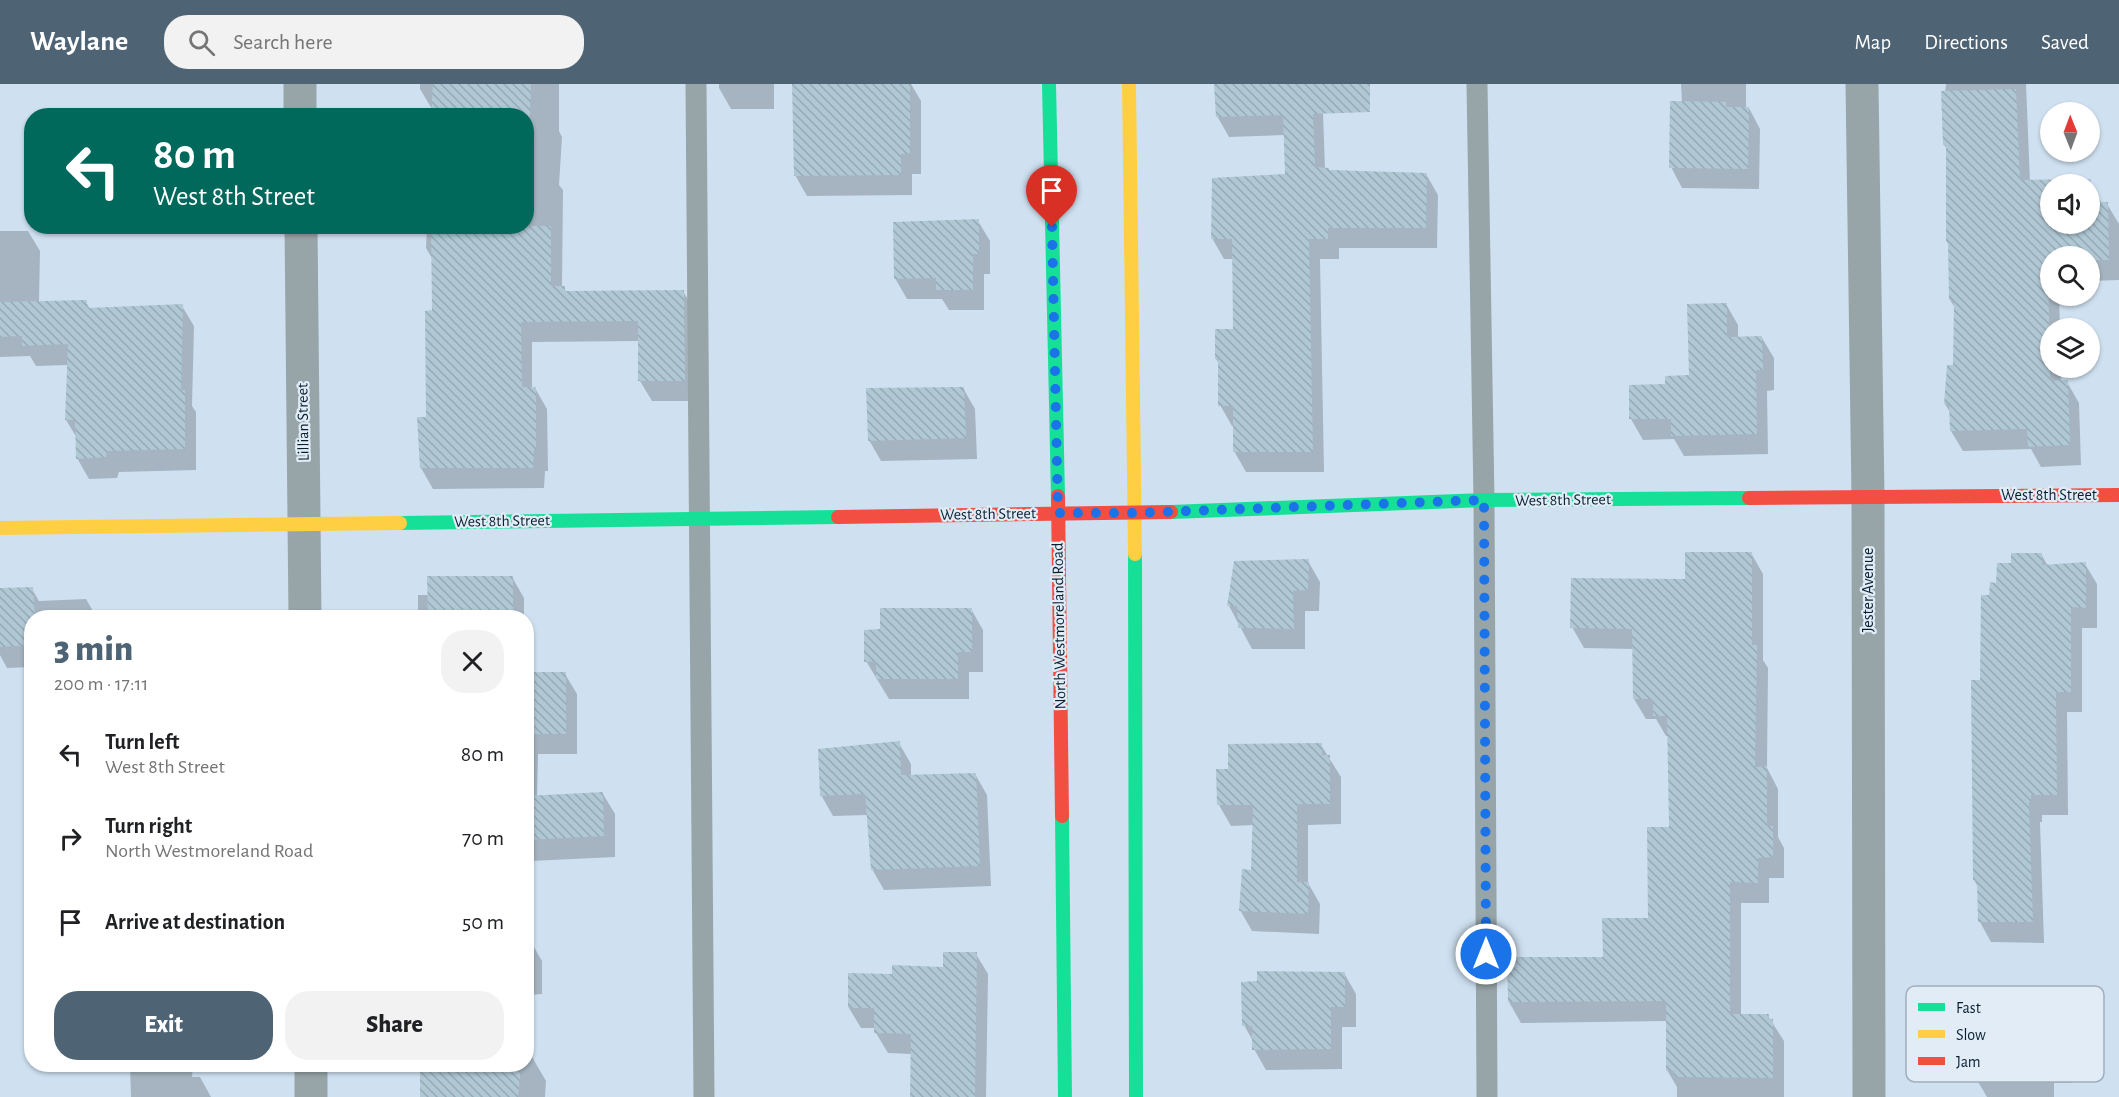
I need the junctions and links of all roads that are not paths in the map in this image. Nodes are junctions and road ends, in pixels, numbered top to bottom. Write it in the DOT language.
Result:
graph roads {
  1 [pos="300,84"];
  2 [pos="696,84"];
  3 [pos="1049,84"];
  4 [pos="1129,84"];
  5 [pos="1477,84"];
  6 [pos="1862,84"];
  7 [pos="300,108"];
  8 [pos="302,234"];
  9 [pos="2119,495"];
  10 [pos="1868,497"];
  11 [pos="1484,500"];
  12 [pos="1058,513"];
  13 [pos="1135,513"];
  14 [pos="700,519"];
  15 [pos="304,524"];
  16 [pos="0,528"];
  17 [pos="305,610"];
  18 [pos="311,1072"];
  19 [pos="311,1097"];
  20 [pos="704,1097"];
  21 [pos="1065,1097"];
  22 [pos="1136,1097"];
  23 [pos="1487,1097"];
  24 [pos="1869,1097"];
  1 -- 7 [label="street"];
  2 -- 14 [label="lane"];
  3 -- 12 [label="street, North Westmoreland Road"];
  4 -- 13 [label="street"];
  5 -- 11 [label="lane"];
  6 -- 10 [label="street, Jester Avenue"];
  8 -- 15 [label="street, Lillian Street"];
  9 -- 10 [label="street, West 8th Street"];
  10 -- 11 [label="street, West 8th Street"];
  10 -- 24 [label="street, Jester Avenue"];
  11 -- 13 [label="street, West 8th Street"];
  11 -- 23 [label="lane"];
  12 -- 13 [label="street, West 8th Street"];
  12 -- 14 [label="street, West 8th Street"];
  12 -- 21 [label="street, North Westmoreland Road"];
  13 -- 22 [label="street"];
  14 -- 15 [label="street, West 8th Street"];
  14 -- 20 [label="lane"];
  15 -- 16 [label="street, West 8th Street"];
  15 -- 17 [label="street, Lillian Street"];
  18 -- 19 [label="street"];
}
